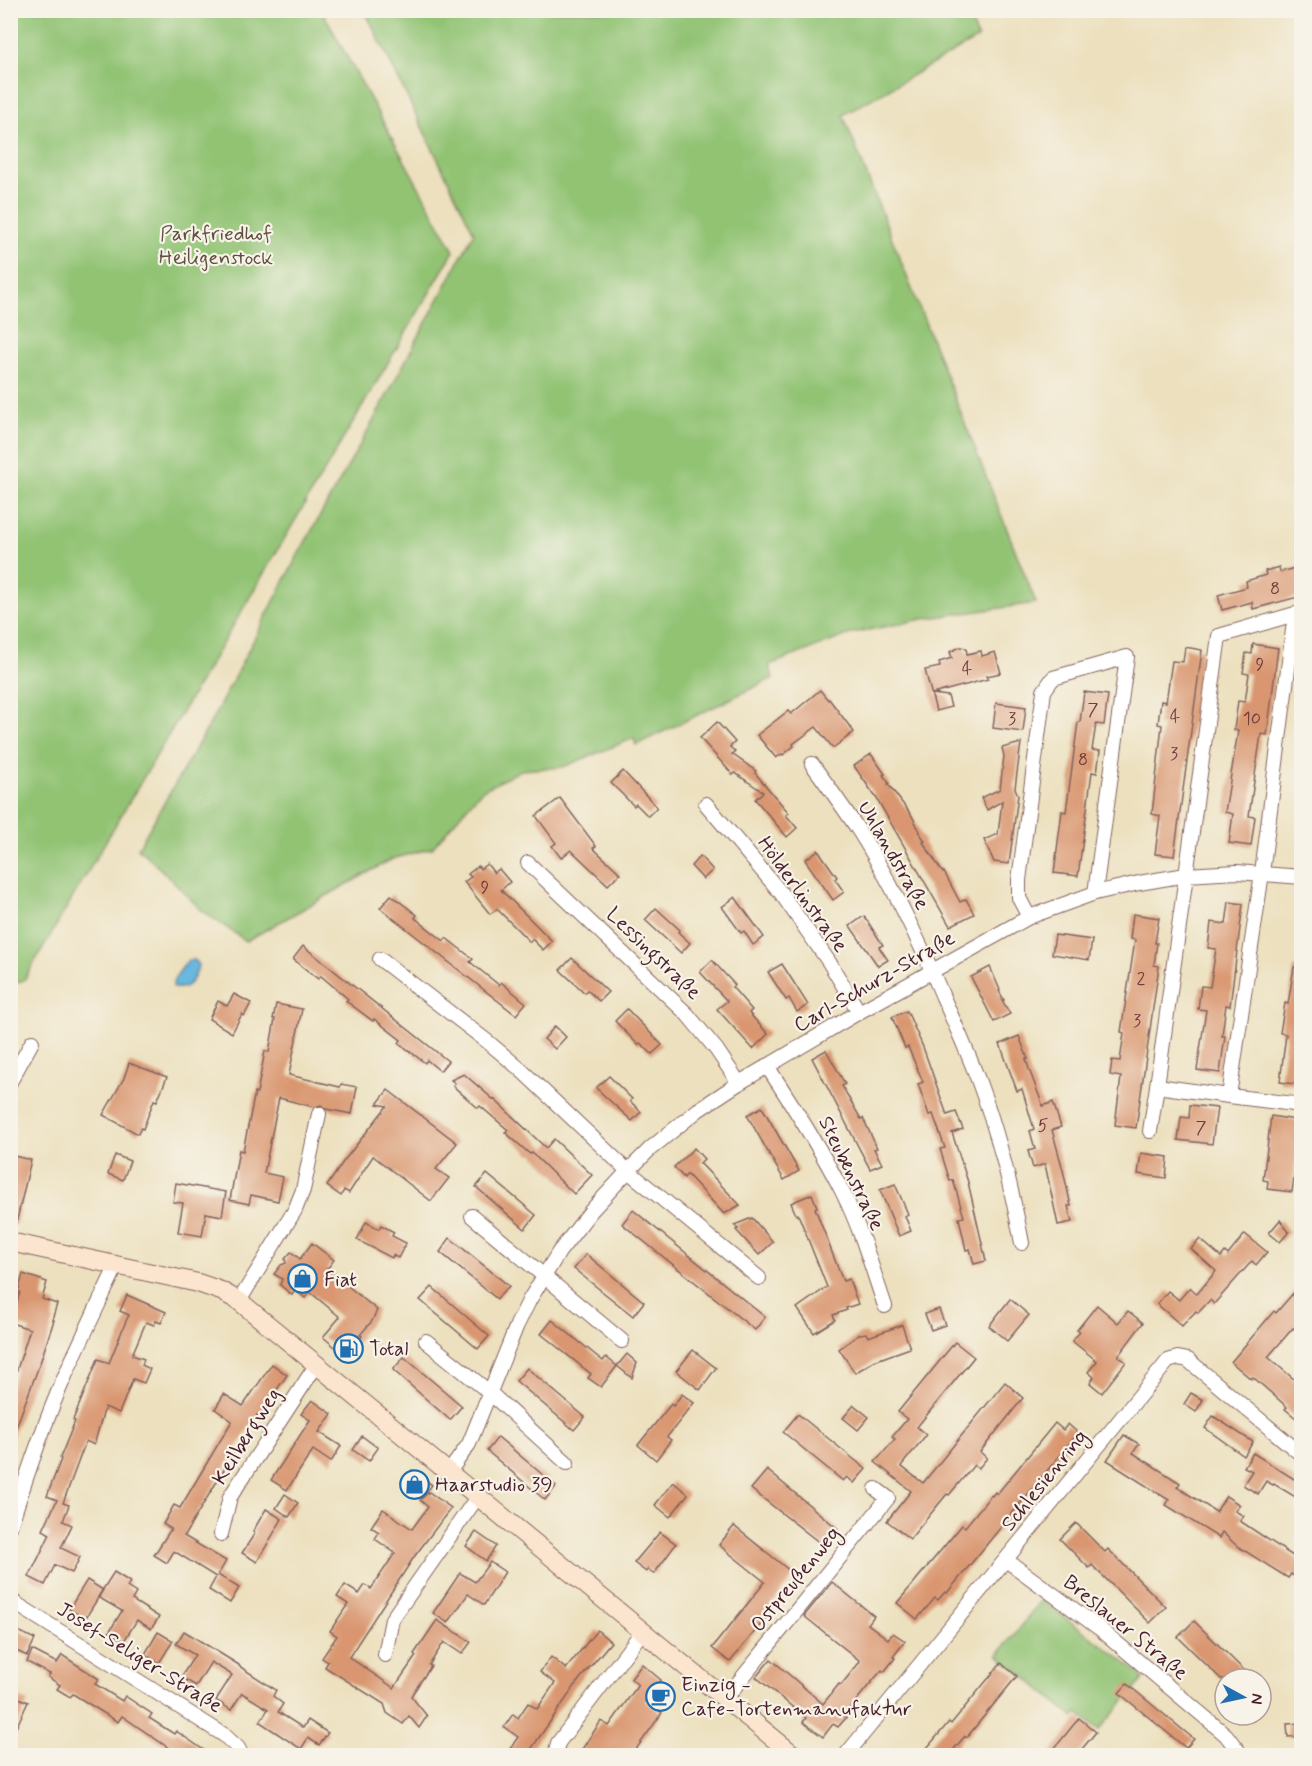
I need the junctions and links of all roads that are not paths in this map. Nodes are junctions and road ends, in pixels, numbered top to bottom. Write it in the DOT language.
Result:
graph roads {
  1 [pos="1298,613"];
  2 [pos="812,764"];
  3 [pos="706,804"];
  4 [pos="528,863"];
  5 [pos="1262,873"];
  6 [pos="1186,875"];
  7 [pos="1302,877"];
  8 [pos="1095,893"];
  9 [pos="1029,917"];
  10 [pos="380,959"];
  11 [pos="932,971"];
  12 [pos="859,1012"];
  13 [pos="32,1042"];
  14 [pos="767,1066"];
  15 [pos="10,1082"];
  16 [pos="739,1083"];
  17 [pos="1157,1086"];
  18 [pos="1229,1096"];
  19 [pos="1302,1105"];
  20 [pos="319,1114"];
  21 [pos="1150,1131"];
  22 [pos="628,1171"];
  23 [pos="472,1216"];
  24 [pos="10,1242"];
  25 [pos="1023,1243"];
  26 [pos="117,1265"];
  27 [pos="543,1276"];
  28 [pos="759,1278"];
  29 [pos="239,1300"];
  30 [pos="885,1306"];
  31 [pos="426,1341"];
  32 [pos="621,1341"];
  33 [pos="317,1364"];
  34 [pos="489,1392"];
  35 [pos="1302,1455"];
  36 [pos="567,1463"];
  37 [pos="449,1472"];
  38 [pos="876,1489"];
  39 [pos="478,1496"];
  40 [pos="10,1527"];
  41 [pos="220,1534"];
  42 [pos="1006,1560"];
  43 [pos="10,1599"];
  44 [pos="642,1632"];
  45 [pos="385,1654"];
  46 [pos="725,1699"];
  47 [pos="242,1755"];
  48 [pos="555,1755"];
  49 [pos="795,1755"];
  50 [pos="845,1755"];
  51 [pos="1242,1755"];
  1 -- 5 [label="street"];
  1 -- 6 [label="street"];
  2 -- 11 [label="street, Uhlandstraße"];
  3 -- 12 [label="street, Hölderlinstraße"];
  4 -- 16 [label="street, Lessingstraße"];
  5 -- 6 [label="street, Carl-Schurz-Straße"];
  5 -- 7 [label="street, Carl-Schurz-Straße"];
  5 -- 18 [label="street"];
  6 -- 8 [label="street, Carl-Schurz-Straße"];
  6 -- 17 [label="street"];
  8 -- 9 [label="street, Carl-Schurz-Straße"];
  8 -- 9 [label="street"];
  9 -- 11 [label="street, Carl-Schurz-Straße"];
  10 -- 22 [label="street"];
  11 -- 12 [label="street, Carl-Schurz-Straße"];
  11 -- 25 [label="street, Uhlandstraße"];
  12 -- 14 [label="street, Carl-Schurz-Straße"];
  13 -- 15 [label="street"];
  14 -- 16 [label="street, Carl-Schurz-Straße"];
  14 -- 30 [label="street, Steubenstraße"];
  16 -- 22 [label="street, Carl-Schurz-Straße"];
  17 -- 18 [label="street"];
  17 -- 21 [label="street"];
  18 -- 19 [label="street"];
  20 -- 29 [label="street"];
  22 -- 27 [label="street, Carl-Schurz-Straße"];
  22 -- 28 [label="street"];
  23 -- 27 [label="street"];
  24 -- 26 [label="street"];
  26 -- 29 [label="street"];
  26 -- 40 [label="street"];
  27 -- 32 [label="street"];
  27 -- 34 [label="street, Carl-Schurz-Straße"];
  29 -- 33 [label="street"];
  31 -- 34 [label="street"];
  33 -- 37 [label="street"];
  33 -- 41 [label="street, Keilbergweg"];
  34 -- 36 [label="street"];
  34 -- 37 [label="street, Carl-Schurz-Straße"];
  35 -- 42 [label="street, Schlesienring"];
  37 -- 39 [label="street"];
  38 -- 46 [label="street, Ostpreußenweg"];
  39 -- 44 [label="street"];
  39 -- 45 [label="street"];
  42 -- 50 [label="street, Schlesienring"];
  42 -- 51 [label="street, Breslauer Straße"];
  43 -- 47 [label="street, Josef-Seliger-Straße"];
  44 -- 46 [label="street"];
  44 -- 48 [label="street"];
  46 -- 49 [label="street"];
}
